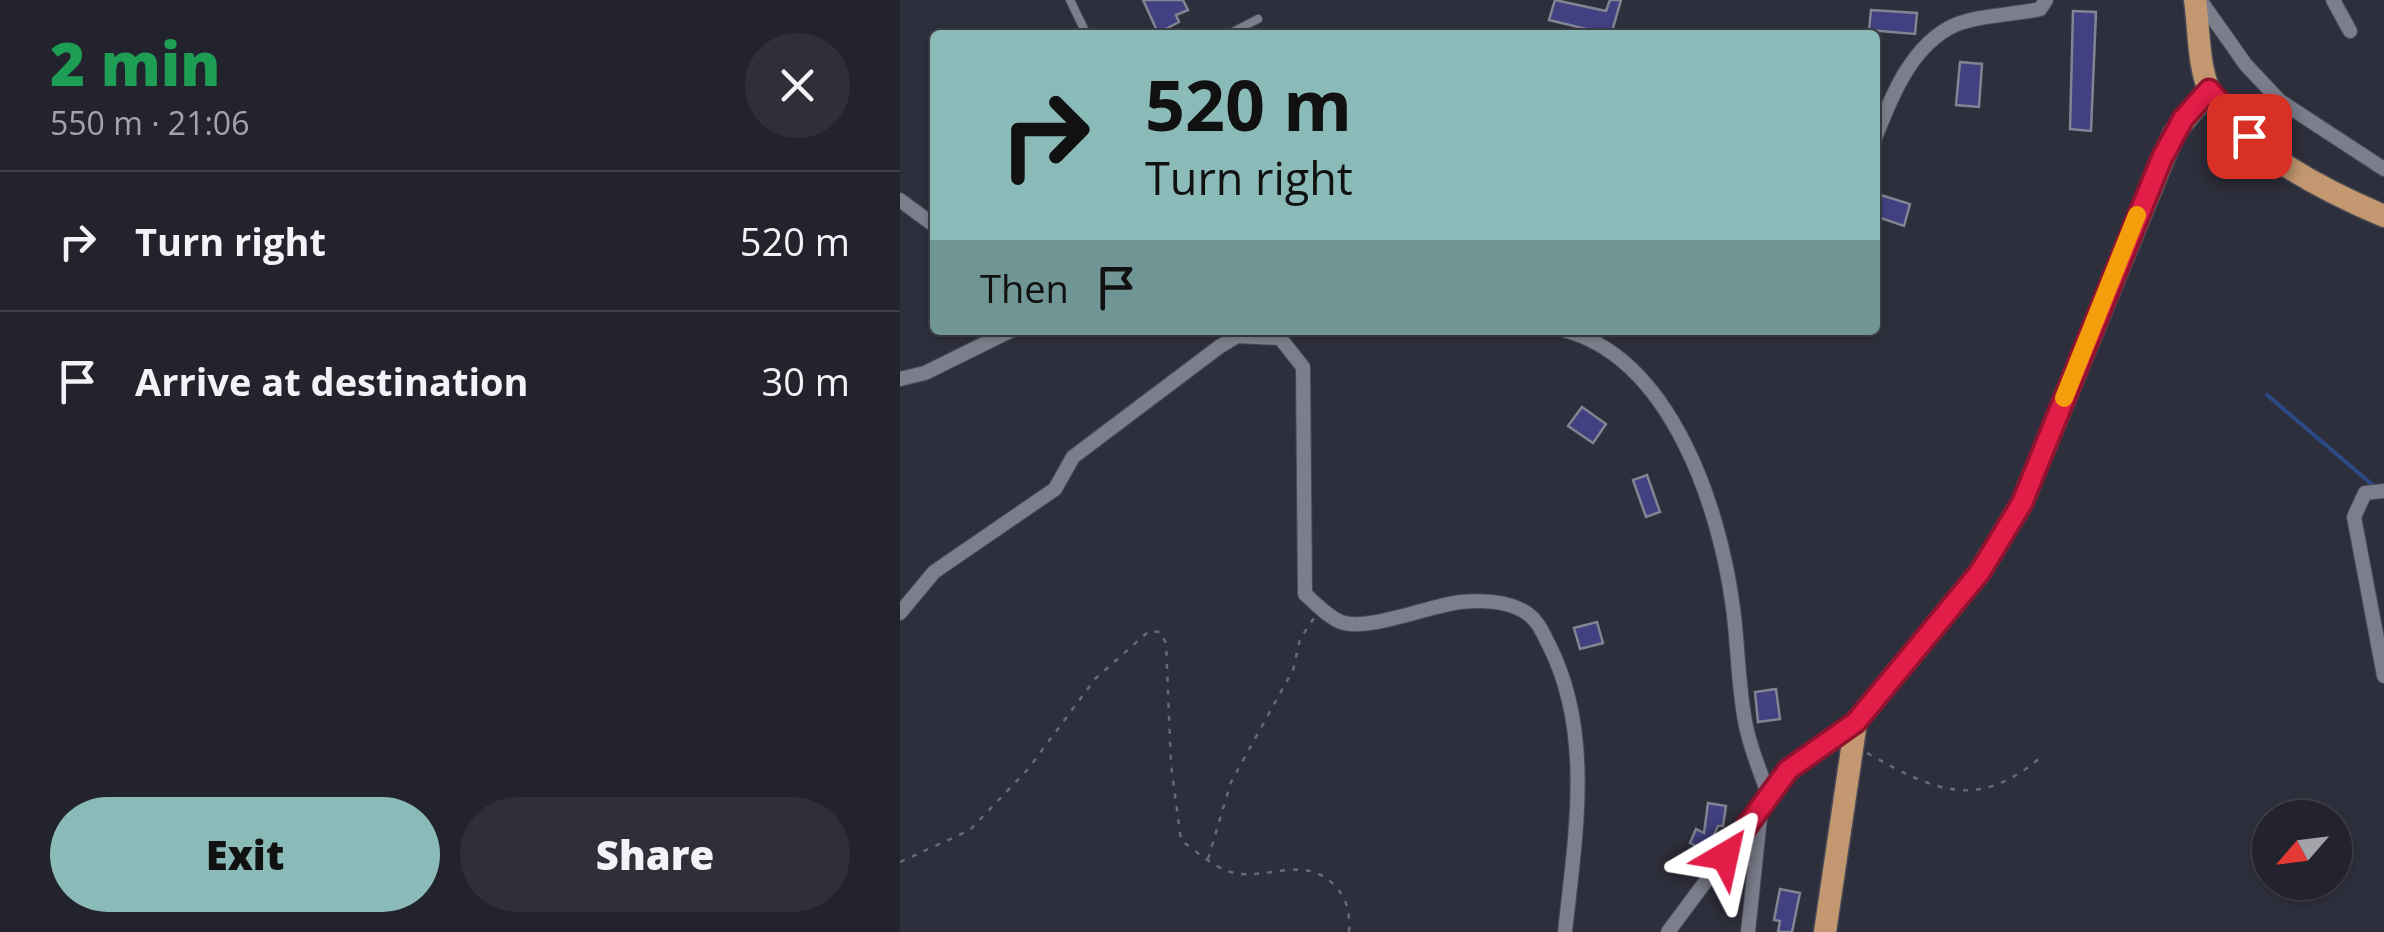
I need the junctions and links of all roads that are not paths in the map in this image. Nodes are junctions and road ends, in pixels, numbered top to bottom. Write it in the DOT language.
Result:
graph roads {
  1 [pos="1070,0"];
  2 [pos="2046,0"];
  3 [pos="2198,0"];
  4 [pos="2333,0"];
  5 [pos="1258,19"];
  6 [pos="1084,30"];
  7 [pos="1237,30"];
  8 [pos="2350,31"];
  9 [pos="2209,90"];
  10 [pos="1880,127"];
  11 [pos="2384,169"];
  12 [pos="900,200"];
  13 [pos="2384,216"];
  14 [pos="930,222"];
  15 [pos="1002,335"];
  16 [pos="1248,335"];
  17 [pos="1264,335"];
  18 [pos="1584,335"];
  19 [pos="900,379"];
  20 [pos="2384,491"];
  21 [pos="900,613"];
  22 [pos="2384,676"];
  23 [pos="1855,733"];
  24 [pos="1765,800"];
  25 [pos="1565,932"];
  26 [pos="1668,932"];
  27 [pos="1748,932"];
  28 [pos="1825,932"];
  1 -- 6 [label="lane"];
  2 -- 10 [label="street"];
  3 -- 9 [label="main road"];
  3 -- 11 [label="street"];
  4 -- 8 [label="street"];
  5 -- 7 [label="lane"];
  9 -- 13 [label="main road"];
  9 -- 23 [label="main road"];
  12 -- 14 [label="street"];
  15 -- 19 [label="street"];
  16 -- 21 [label="street"];
  17 -- 25 [label="street"];
  18 -- 24 [label="street"];
  20 -- 22 [label="street"];
  23 -- 24 [label="street"];
  23 -- 28 [label="main road"];
  24 -- 26 [label="street"];
  24 -- 27 [label="street"];
}
